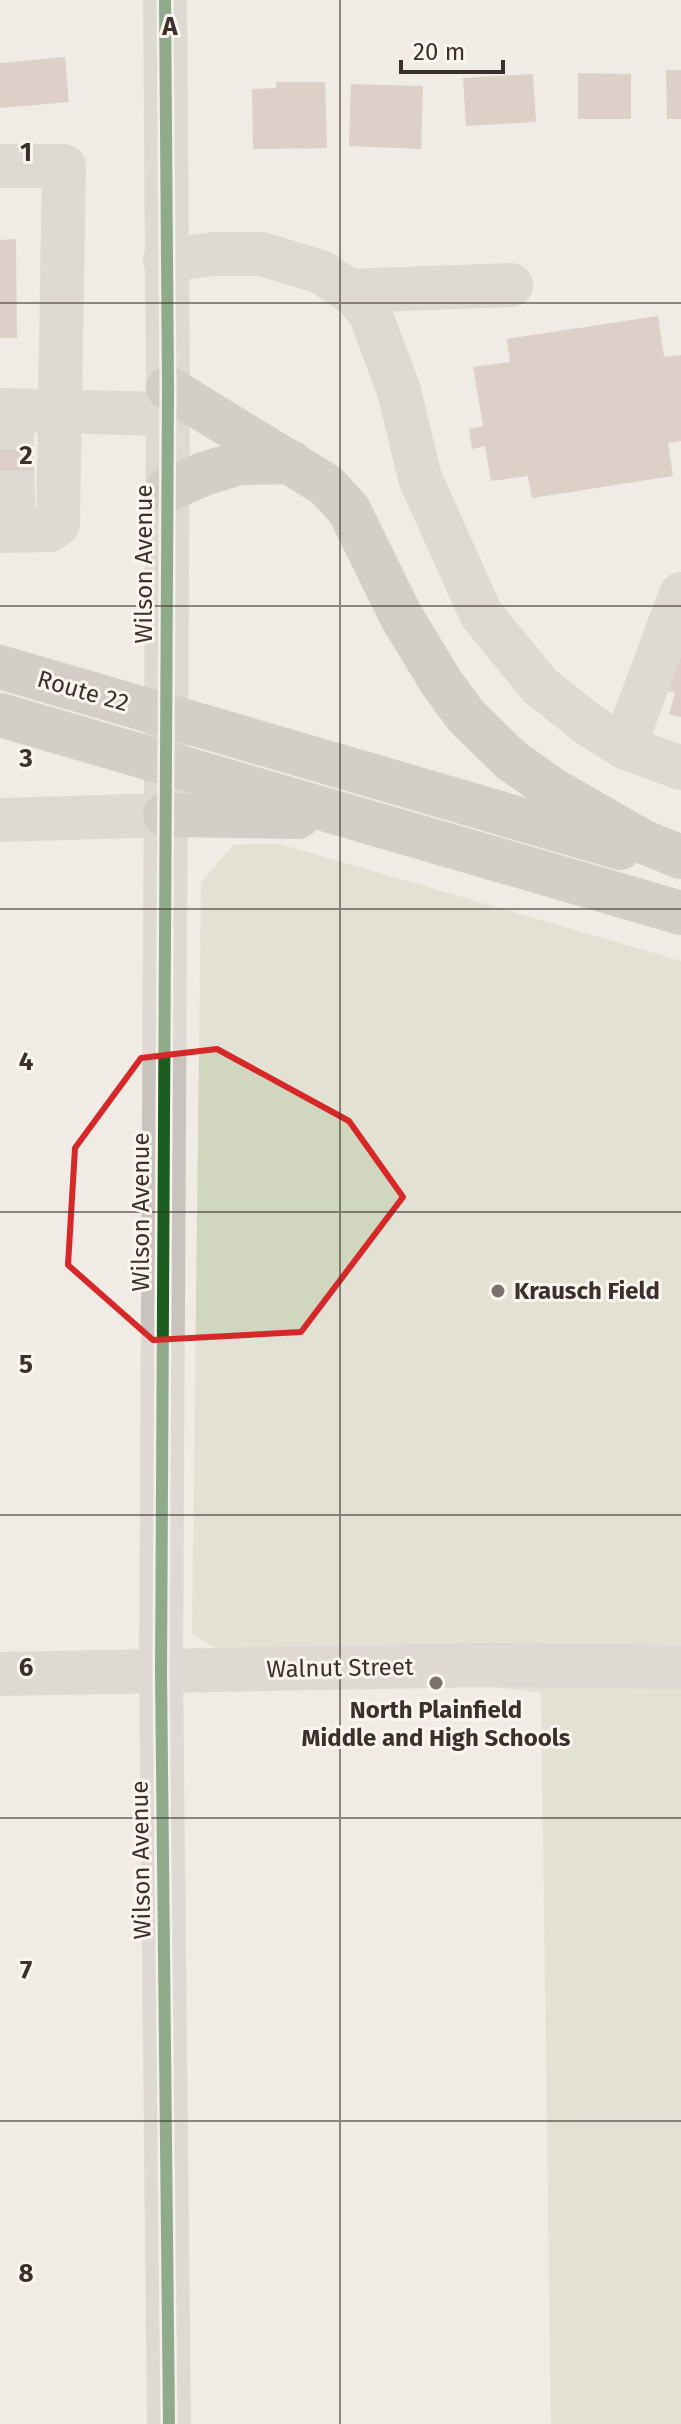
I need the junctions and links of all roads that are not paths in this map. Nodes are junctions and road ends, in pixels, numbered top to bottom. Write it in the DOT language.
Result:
graph roads {
  1 [pos="165,0"];
  2 [pos="0,166"];
  3 [pos="165,260"];
  4 [pos="511,285"];
  5 [pos="349,291"];
  6 [pos="168,401"];
  7 [pos="61,411"];
  8 [pos="8,416"];
  9 [pos="291,462"];
  10 [pos="167,490"];
  11 [pos="8,526"];
  12 [pos="681,594"];
  13 [pos="0,667"];
  14 [pos="0,715"];
  15 [pos="165,715"];
  16 [pos="624,747"];
  17 [pos="165,763"];
  18 [pos="681,768"];
  19 [pos="165,815"];
  20 [pos="356,818"];
  21 [pos="0,820"];
  22 [pos="681,857"];
  23 [pos="681,866"];
  24 [pos="681,913"];
  25 [pos="681,1667"];
  26 [pos="161,1672"];
  27 [pos="0,1674"];
  28 [pos="169,2424"];
  1 -- 3 [label="street, Wilson Avenue"];
  2 -- 7 [label="street"];
  3 -- 5 [label="street"];
  3 -- 6 [label="street, Wilson Avenue"];
  4 -- 5 [label="street"];
  5 -- 16 [label="street"];
  6 -- 7 [label="street"];
  6 -- 9 [label="highway"];
  6 -- 10 [label="street, Wilson Avenue"];
  7 -- 8 [label="street"];
  7 -- 11 [label="street"];
  9 -- 10 [label="highway"];
  9 -- 22 [label="highway"];
  10 -- 15 [label="street, Wilson Avenue"];
  12 -- 16 [label="street"];
  13 -- 15 [label="highway, Route 22"];
  14 -- 17 [label="highway"];
  15 -- 17 [label="street, Wilson Avenue"];
  15 -- 23 [label="highway, Route 22"];
  16 -- 18 [label="street"];
  17 -- 19 [label="street, Wilson Avenue"];
  17 -- 20 [label="highway"];
  19 -- 20 [label="highway"];
  19 -- 21 [label="street"];
  19 -- 26 [label="street, Wilson Avenue"];
  20 -- 24 [label="highway"];
  25 -- 26 [label="street, Walnut Street"];
  26 -- 27 [label="street, Walnut Street"];
  26 -- 28 [label="street, Wilson Avenue"];
}
